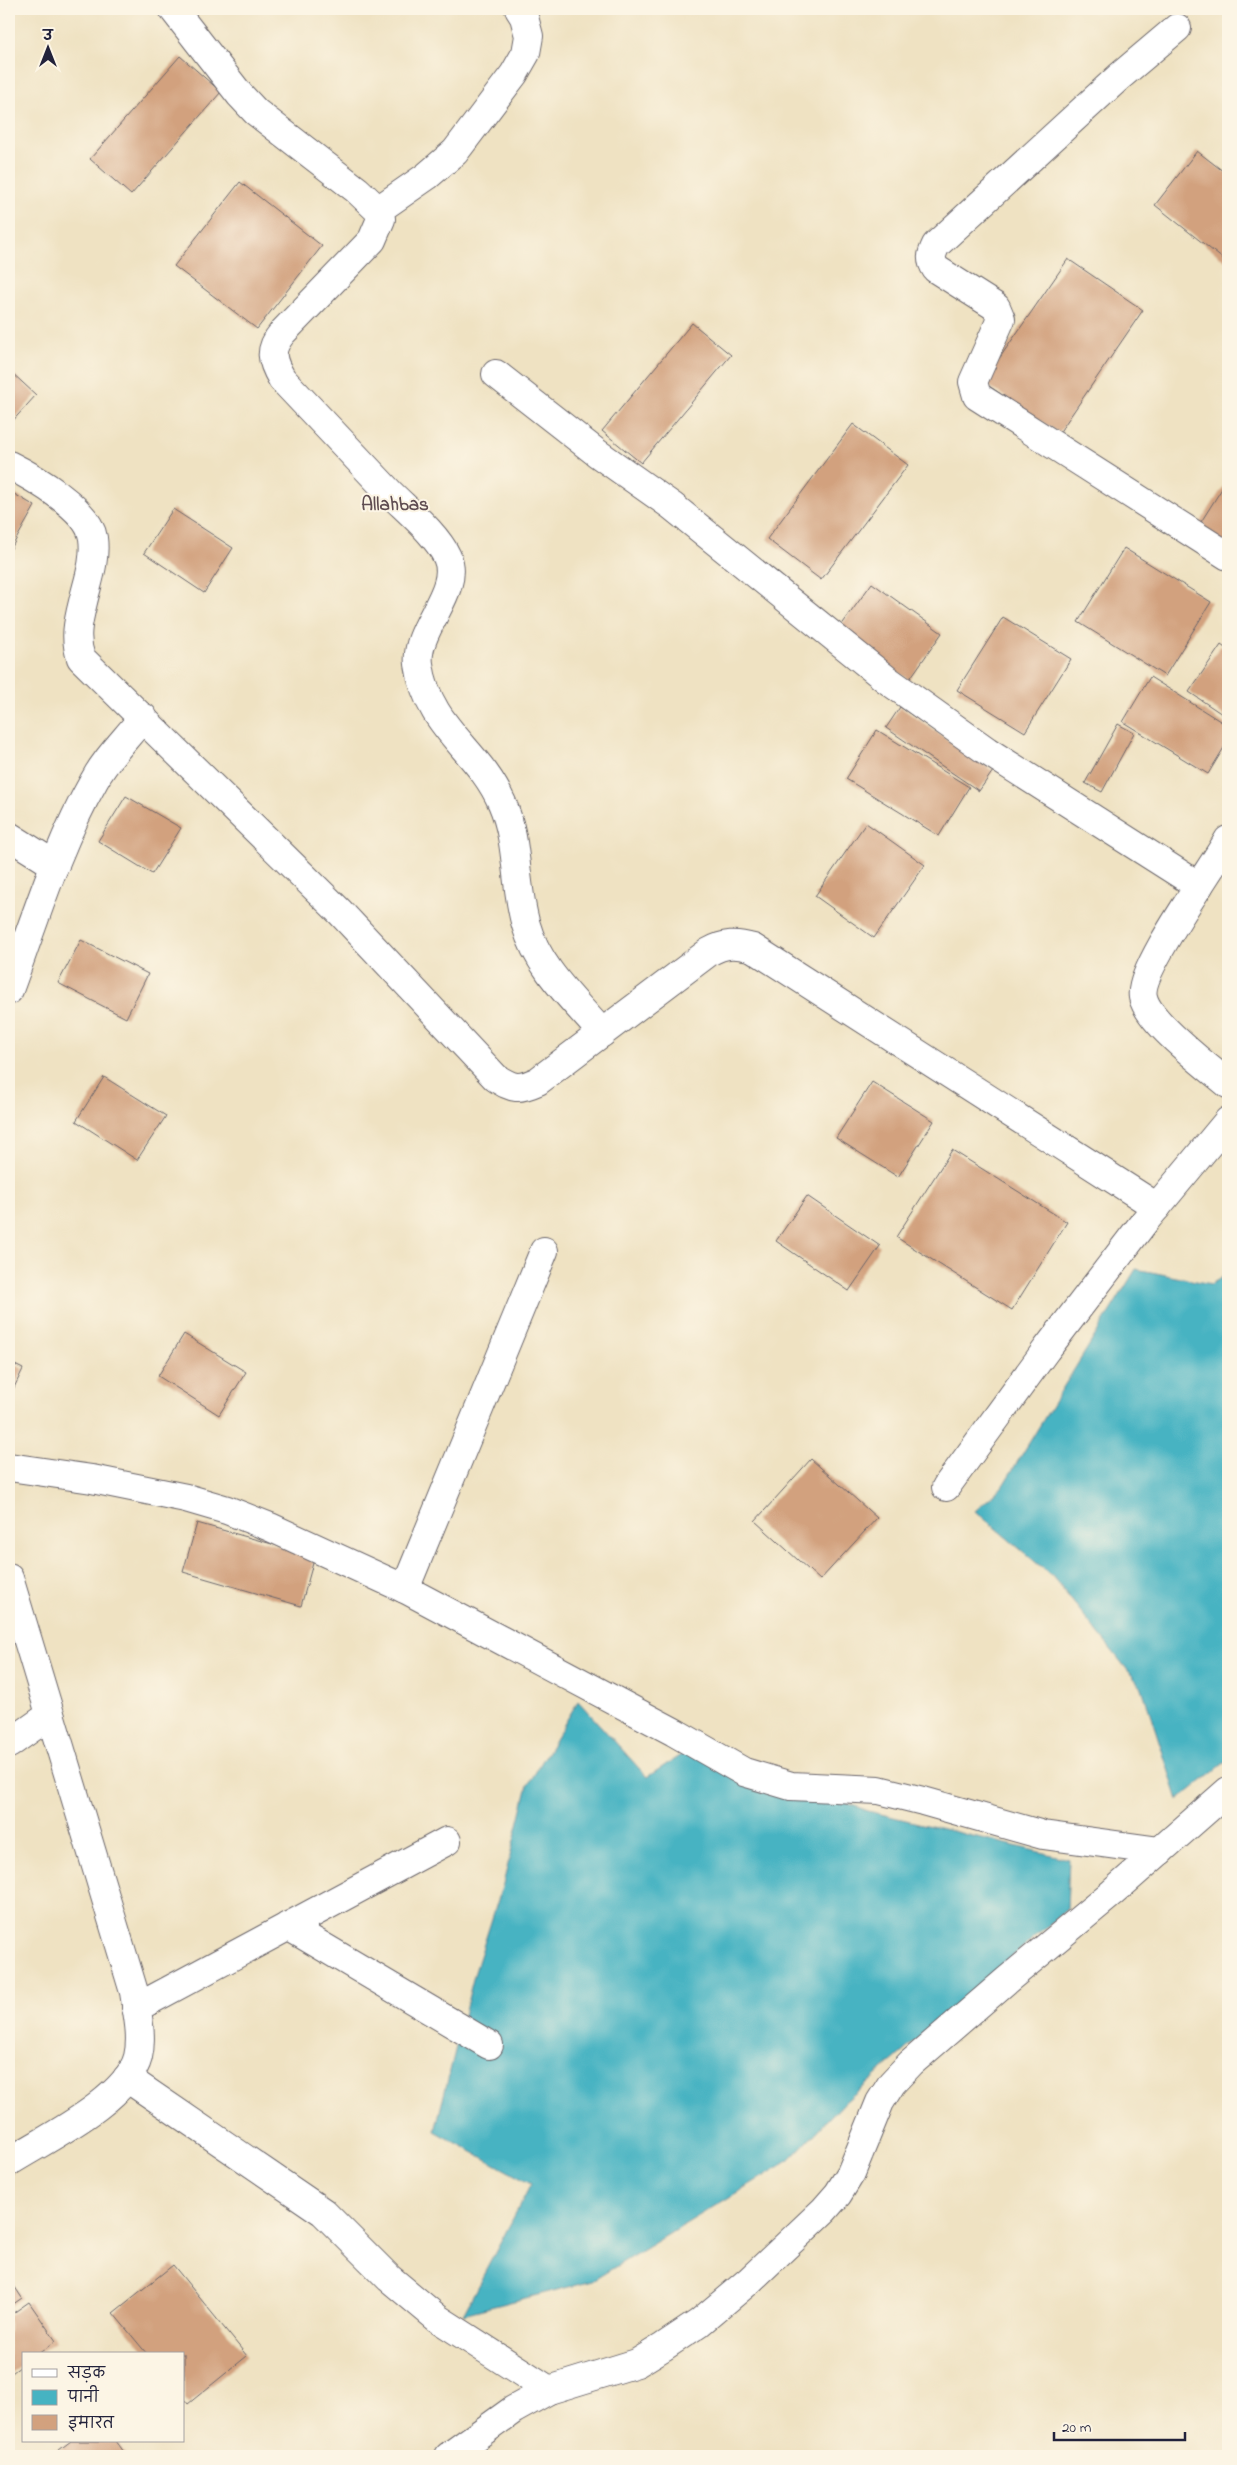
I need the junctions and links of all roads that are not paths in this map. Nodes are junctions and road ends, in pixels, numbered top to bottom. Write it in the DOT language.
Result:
graph roads {
  1 [pos="173,9"];
  2 [pos="520,9"];
  3 [pos="1177,28"];
  4 [pos="378,210"];
  5 [pos="496,374"];
  6 [pos="9,465"];
  7 [pos="1228,556"];
  8 [pos="143,717"];
  9 [pos="9,836"];
  10 [pos="1228,840"];
  11 [pos="55,864"];
  12 [pos="1200,886"];
  13 [pos="9,990"];
  14 [pos="602,1033"];
  15 [pos="1228,1084"];
  16 [pos="1228,1121"];
  17 [pos="1157,1207"];
  18 [pos="544,1251"];
  19 [pos="9,1468"];
  20 [pos="946,1487"];
  21 [pos="9,1578"];
  22 [pos="405,1589"];
  23 [pos="50,1715"];
  24 [pos="9,1744"];
  25 [pos="1228,1791"];
  26 [pos="447,1840"];
  27 [pos="1160,1851"];
  28 [pos="288,1926"];
  29 [pos="136,2008"];
  30 [pos="489,2045"];
  31 [pos="127,2078"];
  32 [pos="9,2162"];
  33 [pos="549,2390"];
  34 [pos="448,2456"];
  1 -- 4 [label="street"];
  2 -- 4 [label="street"];
  3 -- 7 [label="street"];
  4 -- 14 [label="street"];
  5 -- 12 [label="street"];
  6 -- 8 [label="street"];
  8 -- 11 [label="street"];
  8 -- 14 [label="street"];
  9 -- 11 [label="street"];
  10 -- 12 [label="street"];
  11 -- 13 [label="street"];
  12 -- 15 [label="street"];
  14 -- 17 [label="street"];
  16 -- 17 [label="street"];
  17 -- 20 [label="street"];
  18 -- 22 [label="street"];
  19 -- 22 [label="street"];
  21 -- 23 [label="street"];
  22 -- 27 [label="street"];
  23 -- 24 [label="street"];
  23 -- 29 [label="street"];
  25 -- 27 [label="street"];
  26 -- 28 [label="street"];
  27 -- 33 [label="street"];
  28 -- 29 [label="street"];
  28 -- 30 [label="street"];
  29 -- 31 [label="street"];
  31 -- 32 [label="street"];
  31 -- 33 [label="street"];
  33 -- 34 [label="street"];
}
